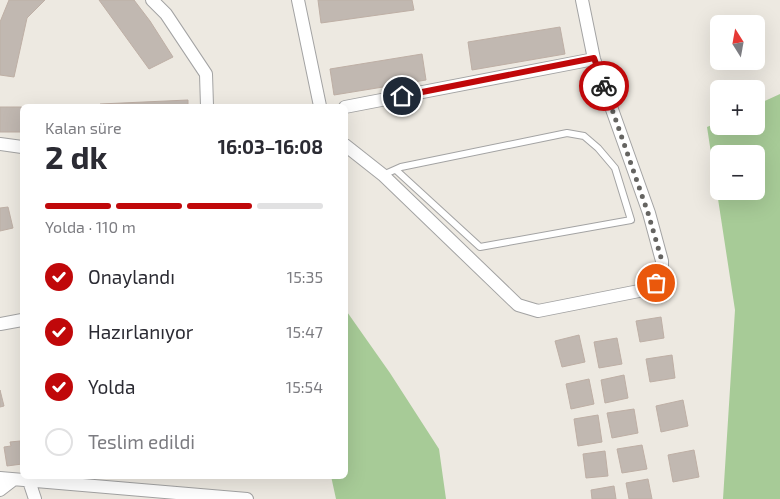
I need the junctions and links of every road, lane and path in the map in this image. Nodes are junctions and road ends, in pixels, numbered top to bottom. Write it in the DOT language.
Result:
graph roads {
  1 [pos="152,0"];
  2 [pos="298,0"];
  3 [pos="582,0"];
  4 [pos="594,58"];
  5 [pos="207,104"];
  6 [pos="320,104"];
  7 [pos="348,106"];
  8 [pos="0,144"];
  9 [pos="20,147"];
  10 [pos="348,147"];
  11 [pos="396,170"];
  12 [pos="383,175"];
  13 [pos="20,320"];
  14 [pos="0,324"];
  15 [pos="0,478"];
  16 [pos="13,480"];
  17 [pos="29,481"];
  18 [pos="0,490"];
  19 [pos="35,499"];
  20 [pos="247,499"];
  1 -- 5 [label="street"];
  2 -- 6 [label="street"];
  3 -- 4 [label="street"];
  4 -- 7 [label="street"];
  4 -- 12 [label="street"];
  8 -- 9 [label="street"];
  10 -- 12 [label="street"];
  11 -- 11 [label="lane"];
  11 -- 12 [label="lane"];
  13 -- 14 [label="street"];
  15 -- 16 [label="street"];
  16 -- 17 [label="street"];
  16 -- 18 [label="street"];
  17 -- 19 [label="street"];
  17 -- 20 [label="street"];
}
